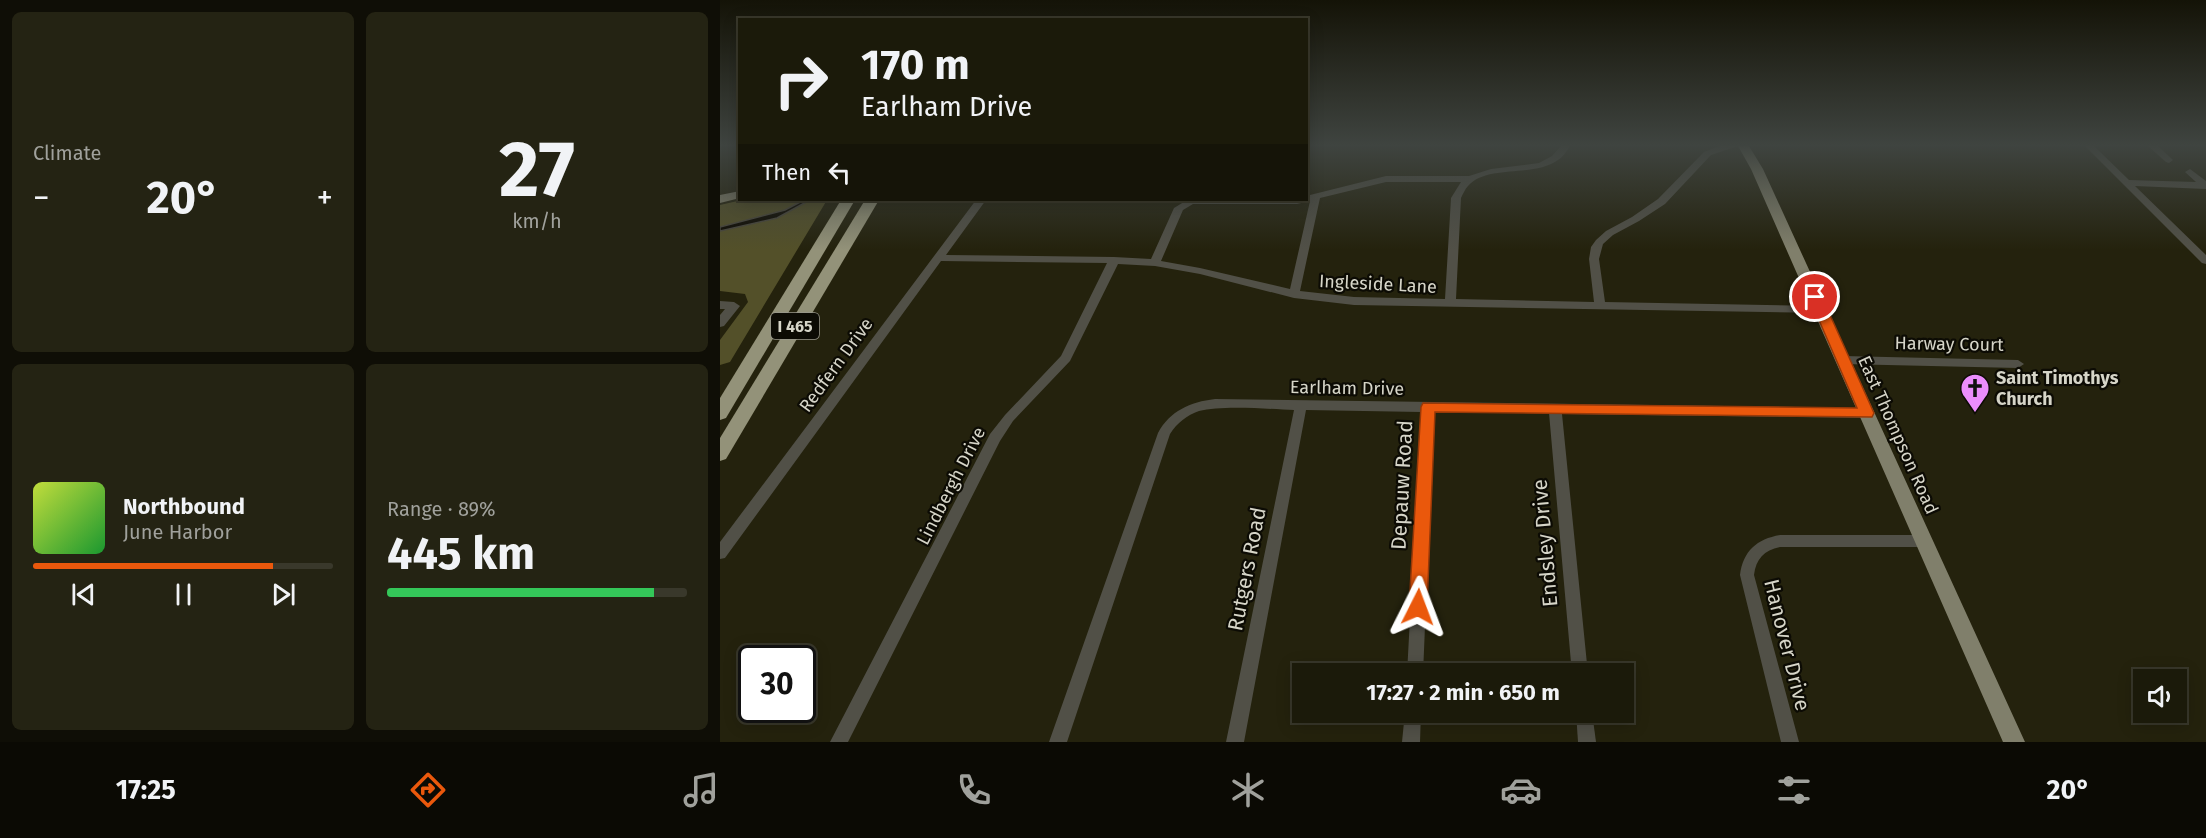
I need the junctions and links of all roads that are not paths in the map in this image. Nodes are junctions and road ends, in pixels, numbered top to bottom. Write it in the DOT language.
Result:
graph roads {
  1 [pos="1380,181"];
  2 [pos="1469,181"];
  3 [pos="1682,181"];
  4 [pos="1762,181"];
  5 [pos="2125,181"];
  6 [pos="2127,183"];
  7 [pos="2205,185"];
  8 [pos="738,194"];
  9 [pos="1316,198"];
  10 [pos="720,199"];
  11 [pos="1308,199"];
  12 [pos="845,201"];
  13 [pos="871,201"];
  14 [pos="980,201"];
  15 [pos="1195,201"];
  16 [pos="1195,201"];
  17 [pos="1292,201"];
  18 [pos="937,258"];
  19 [pos="1114,260"];
  20 [pos="2206,261"];
  21 [pos="1155,263"];
  22 [pos="1294,294"];
  23 [pos="1450,303"];
  24 [pos="720,305"];
  25 [pos="1600,306"];
  26 [pos="1821,310"];
  27 [pos="720,323"];
  28 [pos="1843,360"];
  29 [pos="2018,364"];
  30 [pos="1301,405"];
  31 [pos="1428,407"];
  32 [pos="1555,409"];
  33 [pos="720,412"];
  34 [pos="1867,413"];
  35 [pos="720,454"];
  36 [pos="1924,541"];
  37 [pos="720,553"];
  38 [pos="1415,663"];
  39 [pos="1579,663"];
  40 [pos="1412,723"];
  41 [pos="1585,723"];
  42 [pos="839,742"];
  43 [pos="1058,742"];
  44 [pos="1235,742"];
  45 [pos="1411,742"];
  46 [pos="1587,742"];
  47 [pos="1790,742"];
  48 [pos="2014,742"];
  1 -- 9 [label="street"];
  2 -- 23 [label="street"];
  3 -- 25 [label="street"];
  4 -- 26 [label="main road, East Thompson Road"];
  5 -- 6 [label="street"];
  6 -- 7 [label="street"];
  6 -- 20 [label="street"];
  8 -- 10 [label="main road"];
  9 -- 11 [label="street"];
  9 -- 22 [label="street"];
  12 -- 33 [label="highway, I 465"];
  13 -- 35 [label="highway, I 465"];
  14 -- 18 [label="street, Redfern Drive"];
  15 -- 17 [label="street"];
  16 -- 21 [label="street"];
  18 -- 19 [label="street, Ingleside Lane"];
  18 -- 37 [label="street, Redfern Drive"];
  19 -- 21 [label="street, Ingleside Lane"];
  19 -- 42 [label="street, Lindbergh Drive"];
  21 -- 22 [label="street, Ingleside Lane"];
  22 -- 23 [label="street, Ingleside Lane"];
  23 -- 25 [label="street, Ingleside Lane"];
  24 -- 27 [label="street"];
  25 -- 26 [label="street, Ingleside Lane"];
  26 -- 28 [label="main road, East Thompson Road"];
  28 -- 29 [label="street, Harway Court"];
  28 -- 34 [label="main road, East Thompson Road"];
  30 -- 31 [label="street, Earlham Drive"];
  30 -- 43 [label="street, Earlham Drive"];
  30 -- 44 [label="street, Rutgers Road"];
  31 -- 32 [label="street, Earlham Drive"];
  31 -- 38 [label="street, Depauw Road"];
  32 -- 34 [label="street, Earlham Drive"];
  32 -- 39 [label="street, Endsley Drive"];
  34 -- 36 [label="main road, East Thompson Road"];
  36 -- 47 [label="street, Hanover Drive"];
  36 -- 48 [label="main road, East Thompson Road"];
  40 -- 45 [label="street"];
  41 -- 46 [label="street"];
}
